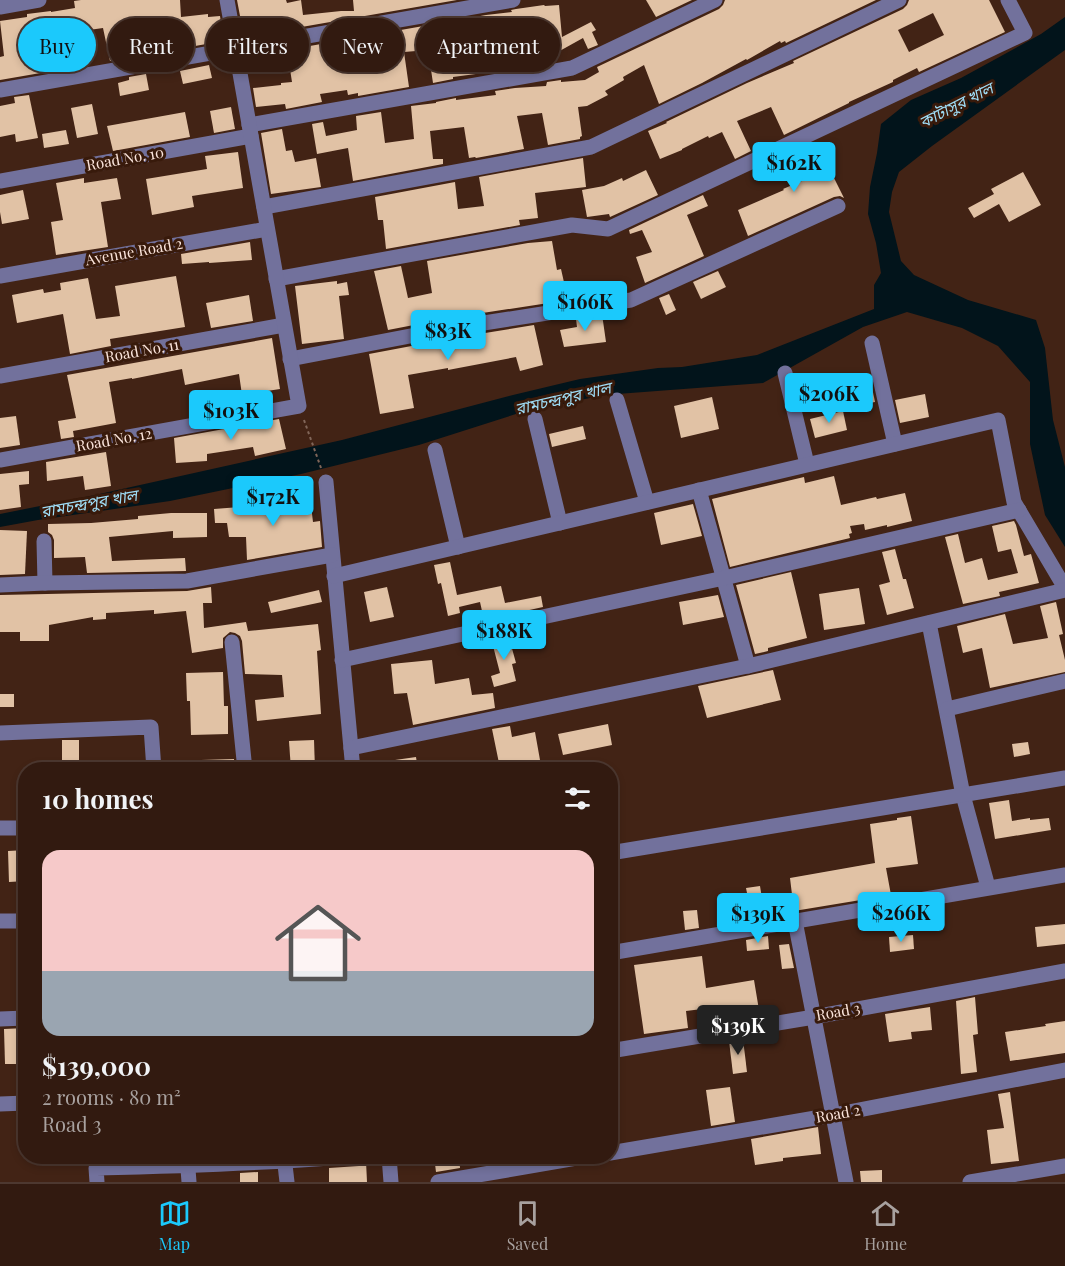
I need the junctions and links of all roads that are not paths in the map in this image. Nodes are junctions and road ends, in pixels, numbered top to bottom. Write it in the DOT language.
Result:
graph roads {
  1 [pos="39,0"];
  2 [pos="227,0"];
  3 [pos="513,0"];
  4 [pos="715,0"];
  5 [pos="899,0"];
  6 [pos="1008,0"];
  7 [pos="0,7"];
  8 [pos="230,18"];
  9 [pos="309,35"];
  10 [pos="206,53"];
  11 [pos="239,72"];
  12 [pos="0,90"];
  13 [pos="250,131"];
  14 [pos="0,181"];
  15 [pos="838,206"];
  16 [pos="264,207"];
  17 [pos="267,229"];
  18 [pos="0,276"];
  19 [pos="276,279"];
  20 [pos="284,325"];
  21 [pos="872,343"];
  22 [pos="290,359"];
  23 [pos="785,373"];
  24 [pos="0,376"];
  25 [pos="617,400"];
  26 [pos="535,419"];
  27 [pos="894,444"];
  28 [pos="435,450"];
  29 [pos="0,460"];
  30 [pos="807,464"];
  31 [pos="326,483"];
  32 [pos="699,490"];
  33 [pos="647,502"];
  34 [pos="1019,510"];
  35 [pos="560,523"];
  36 [pos="44,541"];
  37 [pos="458,547"];
  38 [pos="332,555"];
  39 [pos="334,576"];
  40 [pos="724,578"];
  41 [pos="45,583"];
  42 [pos="0,585"];
  43 [pos="1065,589"];
  44 [pos="929,622"];
  45 [pos="232,642"];
  46 [pos="342,660"];
  47 [pos="748,666"];
  48 [pos="1065,681"];
  49 [pos="947,709"];
  50 [pos="0,733"];
  51 [pos="351,748"];
  52 [pos="153,762"];
  53 [pos="244,762"];
  54 [pos="352,762"];
  55 [pos="1065,778"];
  56 [pos="963,795"];
  57 [pos="0,828"];
  58 [pos="18,828"];
  59 [pos="618,852"];
  60 [pos="1065,875"];
  61 [pos="988,887"];
  62 [pos="0,921"];
  63 [pos="18,921"];
  64 [pos="795,921"];
  65 [pos="618,952"];
  66 [pos="1065,971"];
  67 [pos="814,1017"];
  68 [pos="18,1018"];
  69 [pos="0,1019"];
  70 [pos="618,1050"];
  71 [pos="1065,1070"];
  72 [pos="18,1103"];
  73 [pos="0,1104"];
  74 [pos="833,1115"];
  75 [pos="618,1152"];
  76 [pos="153,1164"];
  77 [pos="187,1164"];
  78 [pos="285,1164"];
  79 [pos="390,1164"];
  80 [pos="542,1164"];
  81 [pos="1065,1166"];
  82 [pos="96,1169"];
  83 [pos="189,1182"];
  84 [pos="287,1182"];
  85 [pos="391,1182"];
  86 [pos="438,1182"];
  87 [pos="846,1182"];
  88 [pos="970,1182"];
  1 -- 7 [label="street"];
  2 -- 8 [label="street"];
  3 -- 9 [label="street"];
  4 -- 13 [label="street, Road No. 10"];
  5 -- 16 [label="street"];
  6 -- 19 [label="street"];
  10 -- 12 [label="street"];
  11 -- 13 [label="street"];
  13 -- 14 [label="street, Road No. 10"];
  13 -- 16 [label="street"];
  15 -- 22 [label="street"];
  16 -- 17 [label="street"];
  17 -- 18 [label="street, Avenue Road 2"];
  17 -- 19 [label="street"];
  19 -- 20 [label="street"];
  20 -- 22 [label="street"];
  20 -- 24 [label="street, Road No. 11"];
  21 -- 27 [label="street"];
  22 -- 29 [label="street, Road No. 12"];
  23 -- 30 [label="street"];
  25 -- 33 [label="street"];
  26 -- 35 [label="street"];
  27 -- 30 [label="street"];
  27 -- 34 [label="street"];
  28 -- 37 [label="street"];
  30 -- 32 [label="street"];
  31 -- 38 [label="street"];
  32 -- 33 [label="street"];
  32 -- 40 [label="street"];
  33 -- 35 [label="street"];
  34 -- 40 [label="street"];
  34 -- 43 [label="street"];
  35 -- 37 [label="street"];
  36 -- 41 [label="street"];
  37 -- 39 [label="street"];
  38 -- 39 [label="street"];
  38 -- 41 [label="street"];
  39 -- 46 [label="street"];
  40 -- 46 [label="street"];
  40 -- 47 [label="street"];
  41 -- 42 [label="street"];
  43 -- 44 [label="street"];
  44 -- 47 [label="street"];
  44 -- 49 [label="street"];
  45 -- 53 [label="street"];
  46 -- 51 [label="street"];
  47 -- 51 [label="street"];
  48 -- 49 [label="street"];
  49 -- 56 [label="street"];
  50 -- 52 [label="street"];
  51 -- 54 [label="street"];
  55 -- 56 [label="street"];
  56 -- 59 [label="street"];
  56 -- 61 [label="street"];
  57 -- 58 [label="street"];
  60 -- 61 [label="street"];
  61 -- 64 [label="street"];
  62 -- 63 [label="street"];
  64 -- 65 [label="street"];
  64 -- 67 [label="street"];
  66 -- 67 [label="street, Road 3"];
  67 -- 70 [label="street, Road 3"];
  67 -- 74 [label="street"];
  68 -- 69 [label="street"];
  71 -- 74 [label="street, Road 2"];
  72 -- 73 [label="street"];
  74 -- 75 [label="street, Road 2"];
  74 -- 87 [label="street"];
  76 -- 82 [label="street"];
  77 -- 83 [label="street"];
  78 -- 84 [label="street"];
  79 -- 85 [label="street"];
  80 -- 86 [label="street"];
  81 -- 88 [label="street"];
}
